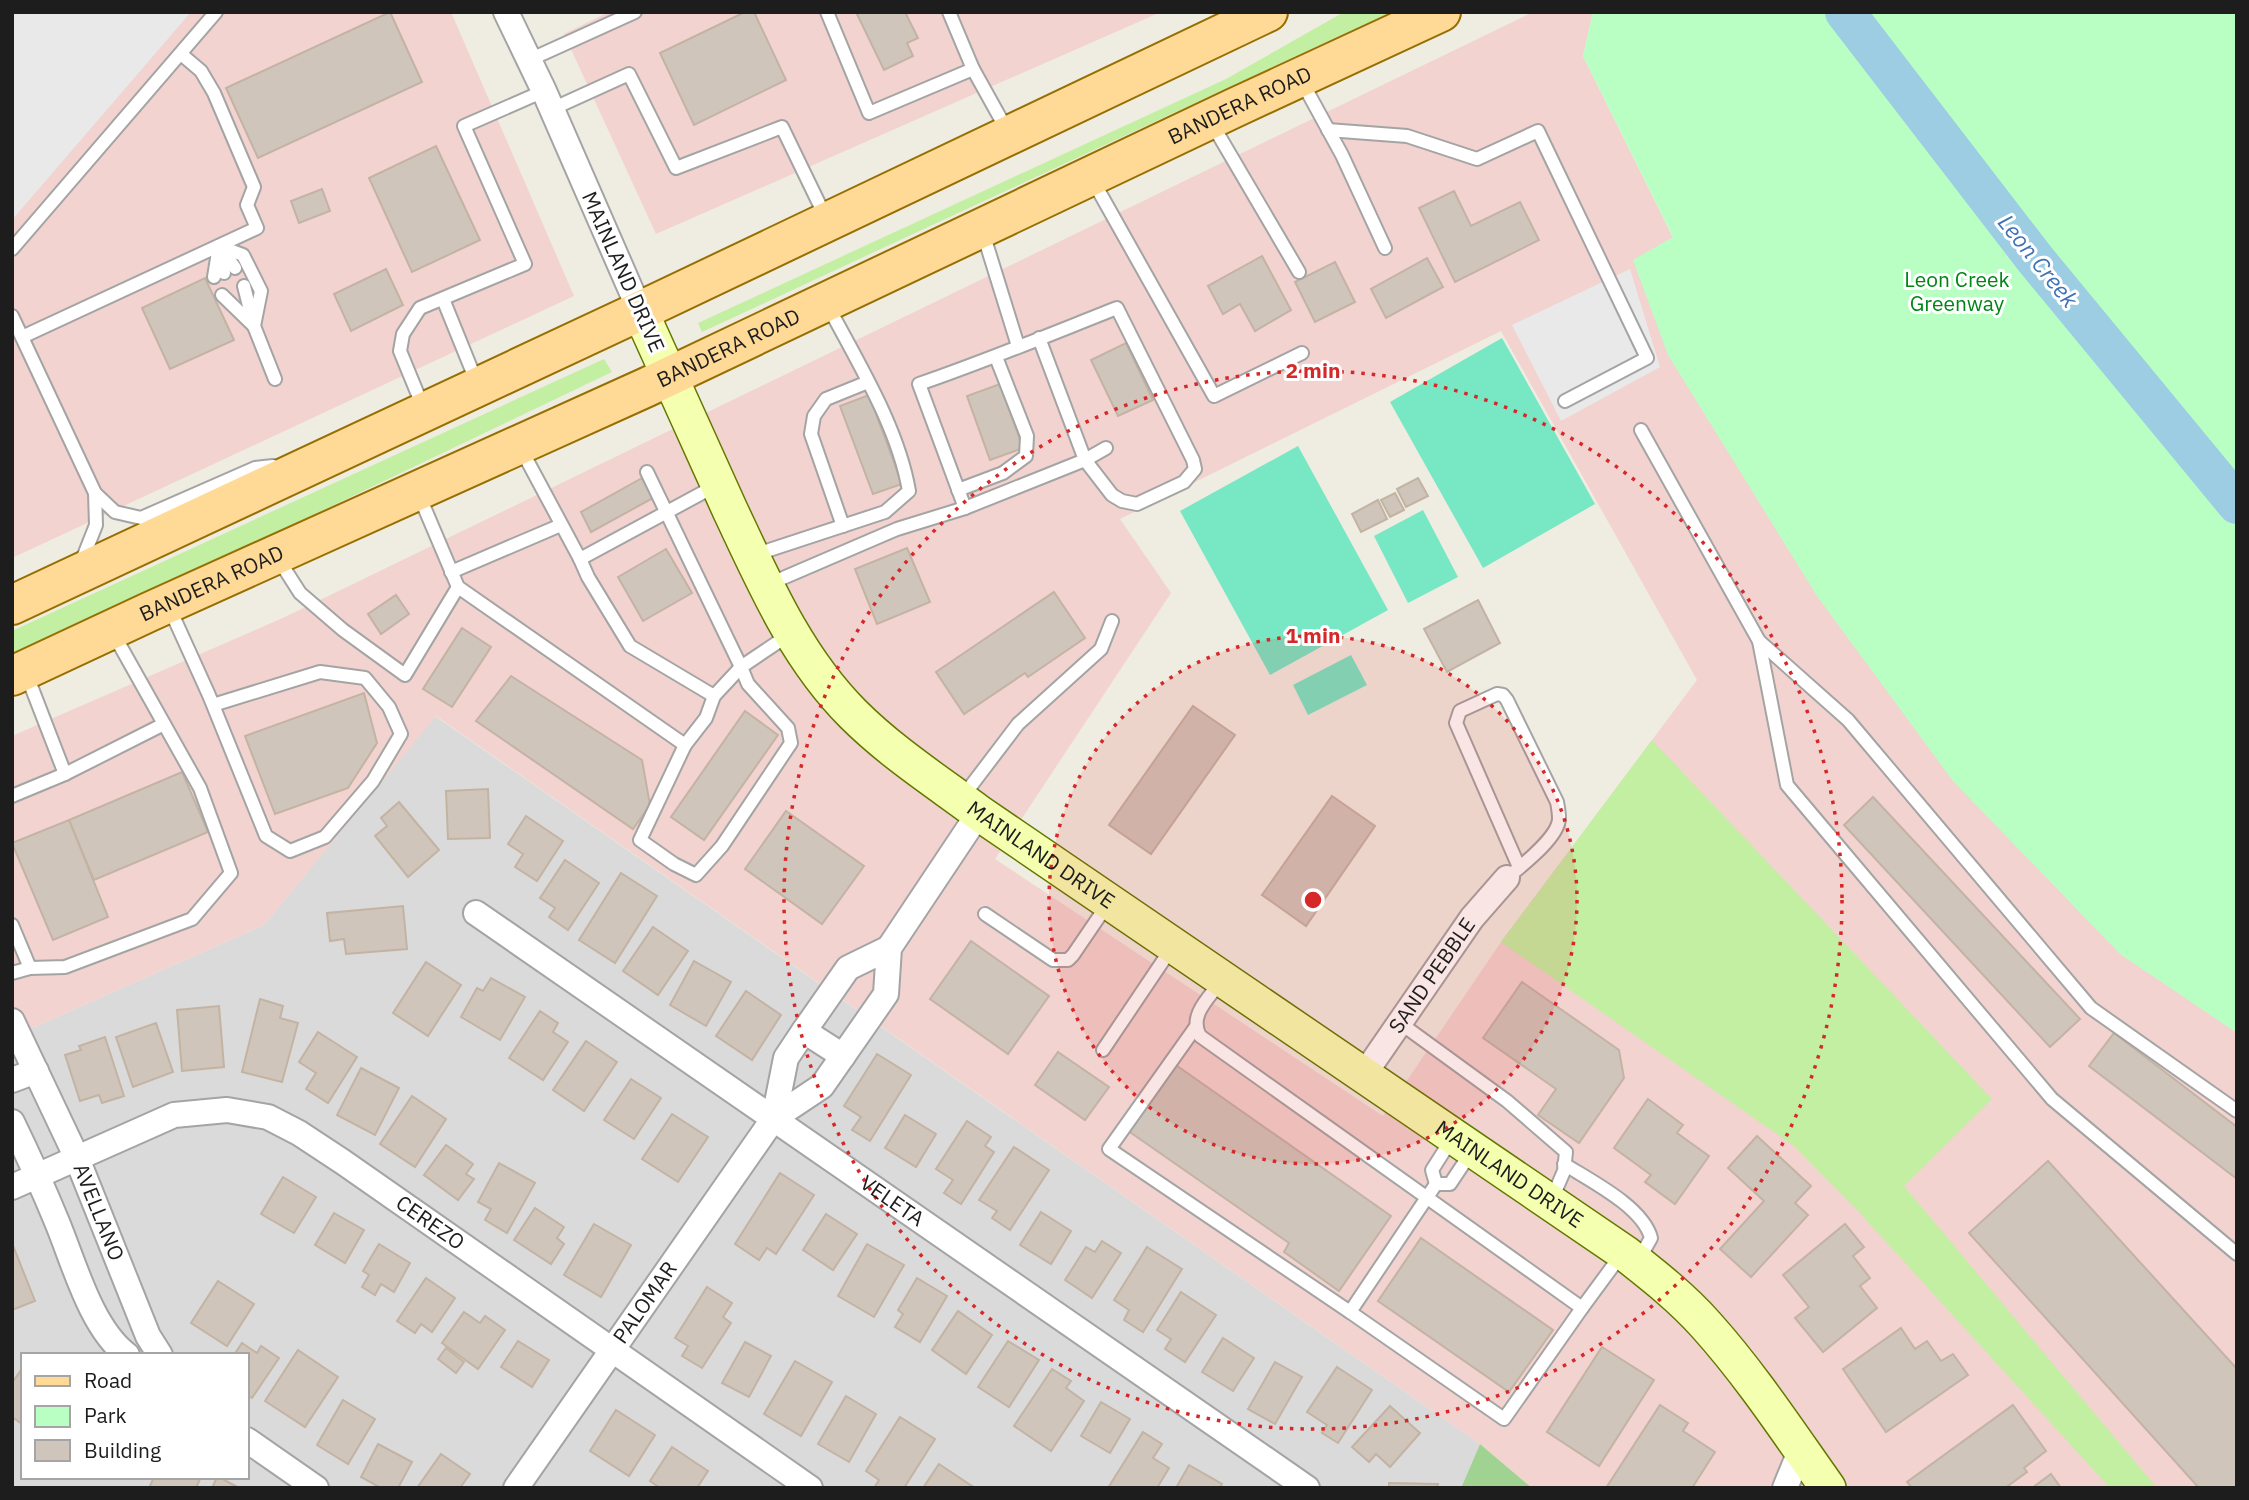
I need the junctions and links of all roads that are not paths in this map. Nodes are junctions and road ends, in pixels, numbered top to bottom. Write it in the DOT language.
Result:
graph roads {
  1 [pos="216,12"];
  2 [pos="506,12"];
  3 [pos="635,12"];
  4 [pos="827,12"];
  5 [pos="948,12"];
  6 [pos="1268,12"];
  7 [pos="1441,12"];
  8 [pos="181,54"];
  9 [pos="529,60"];
  10 [pos="973,69"];
  11 [pos="1300,77"];
  12 [pos="548,100"];
  13 [pos="1209,119"];
  14 [pos="1328,130"];
  15 [pos="1010,135"];
  16 [pos="1090,176"];
  17 [pos="828,222"];
  18 [pos="982,229"];
  19 [pos="219,246"];
  20 [pos="1385,248"];
  21 [pos="12,249"];
  22 [pos="1299,272"];
  23 [pos="443,299"];
  24 [pos="826,302"];
  25 [pos="640,311"];
  26 [pos="12,316"];
  27 [pos="254,326"];
  28 [pos="22,337"];
  29 [pos="1039,338"];
  30 [pos="1018,346"];
  31 [pos="1302,353"];
  32 [pos="996,357"];
  33 [pos="670,377"];
  34 [pos="275,379"];
  35 [pos="868,382"];
  36 [pos="478,386"];
  37 [pos="1565,401"];
  38 [pos="425,411"];
  39 [pos="1641,430"];
  40 [pos="519,445"];
  41 [pos="1106,448"];
  42 [pos="1085,460"];
  43 [pos="315,462"];
  44 [pos="647,472"];
  45 [pos="718,484"];
  46 [pos="958,490"];
  47 [pos="417,491"];
  48 [pos="95,493"];
  49 [pos="965,508"];
  50 [pos="668,513"];
  51 [pos="561,525"];
  52 [pos="843,526"];
  53 [pos="276,555"];
  54 [pos="580,559"];
  55 [pos="759,571"];
  56 [pos="451,572"];
  57 [pos="76,574"];
  58 [pos="458,587"];
  59 [pos="167,603"];
  60 [pos="12,605"];
  61 [pos="1112,621"];
  62 [pos="111,630"];
  63 [pos="792,633"];
  64 [pos="1759,641"];
  65 [pos="741,667"];
  66 [pos="19,673"];
  67 [pos="714,696"];
  68 [pos="213,705"];
  69 [pos="164,724"];
  70 [pos="685,745"];
  71 [pos="65,774"];
  72 [pos="12,796"];
  73 [pos="970,806"];
  74 [pos="1513,872"];
  75 [pos="1109,902"];
  76 [pos="477,913"];
  77 [pos="985,914"];
  78 [pos="12,925"];
  79 [pos="1173,946"];
  80 [pos="889,948"];
  81 [pos="30,968"];
  82 [pos="12,973"];
  83 [pos="1222,980"];
  84 [pos="12,1021"];
  85 [pos="1400,1023"];
  86 [pos="1195,1028"];
  87 [pos="804,1031"];
  88 [pos="1103,1050"];
  89 [pos="843,1056"];
  90 [pos="36,1071"];
  91 [pos="1363,1076"];
  92 [pos="12,1080"];
  93 [pos="2237,1111"];
  94 [pos="774,1118"];
  95 [pos="12,1122"];
  96 [pos="1463,1144"];
  97 [pos="76,1158"];
  98 [pos="1564,1164"];
  99 [pos="38,1176"];
  100 [pos="1436,1184"];
  101 [pos="12,1187"];
  102 [pos="1429,1199"];
  103 [pos="1551,1203"];
  104 [pos="2237,1254"];
  105 [pos="1630,1257"];
  106 [pos="1582,1308"];
  107 [pos="1350,1312"];
  108 [pos="612,1350"];
  109 [pos="125,1353"];
  110 [pos="159,1353"];
  111 [pos="248,1441"];
  112 [pos="1801,1449"];
  113 [pos="316,1488"];
  114 [pos="516,1488"];
  115 [pos="810,1488"];
  116 [pos="1307,1488"];
  117 [pos="1785,1488"];
  118 [pos="1828,1488"];
  1 -- 8 [label="lane"];
  2 -- 9 [label="street, MAINLAND DRIVE"];
  3 -- 9 [label="lane"];
  4 -- 10 [label="lane"];
  5 -- 10 [label="lane"];
  6 -- 15 [label="main road"];
  7 -- 11 [label="main road, BANDERA ROAD"];
  8 -- 19 [label="lane"];
  8 -- 21 [label="lane"];
  9 -- 12 [label="street, MAINLAND DRIVE"];
  10 -- 15 [label="lane"];
  11 -- 13 [label="main road, BANDERA ROAD"];
  11 -- 14 [label="lane"];
  12 -- 17 [label="lane"];
  12 -- 23 [label="lane"];
  12 -- 25 [label="street, MAINLAND DRIVE"];
  13 -- 16 [label="main road, BANDERA ROAD"];
  13 -- 22 [label="lane"];
  14 -- 20 [label="lane"];
  14 -- 37 [label="lane"];
  15 -- 17 [label="main road"];
  16 -- 18 [label="main road, BANDERA ROAD"];
  16 -- 31 [label="lane"];
  17 -- 25 [label="main road"];
  18 -- 24 [label="main road, BANDERA ROAD"];
  18 -- 30 [label="lane"];
  19 -- 19 [label="lane"];
  19 -- 27 [label="lane"];
  19 -- 28 [label="lane"];
  23 -- 36 [label="lane"];
  23 -- 38 [label="lane"];
  24 -- 33 [label="main road, BANDERA ROAD"];
  24 -- 35 [label="lane"];
  25 -- 33 [label="main road, MAINLAND DRIVE"];
  25 -- 36 [label="main road"];
  26 -- 28 [label="lane"];
  27 -- 27 [label="lane"];
  27 -- 34 [label="lane"];
  28 -- 48 [label="lane"];
  29 -- 30 [label="lane"];
  29 -- 42 [label="lane"];
  29 -- 42 [label="lane"];
  30 -- 32 [label="lane"];
  32 -- 46 [label="lane"];
  32 -- 46 [label="lane"];
  33 -- 40 [label="main road, BANDERA ROAD"];
  33 -- 45 [label="main road, MAINLAND DRIVE"];
  35 -- 52 [label="lane"];
  35 -- 52 [label="lane"];
  36 -- 38 [label="main road"];
  38 -- 43 [label="main road"];
  39 -- 64 [label="lane"];
  40 -- 47 [label="main road, BANDERA ROAD"];
  40 -- 51 [label="lane"];
  41 -- 42 [label="lane"];
  42 -- 49 [label="lane"];
  43 -- 48 [label="lane"];
  43 -- 57 [label="main road"];
  44 -- 50 [label="lane"];
  45 -- 50 [label="lane"];
  45 -- 55 [label="main road, MAINLAND DRIVE"];
  46 -- 49 [label="lane"];
  47 -- 53 [label="main road, BANDERA ROAD"];
  47 -- 56 [label="lane"];
  48 -- 57 [label="lane"];
  49 -- 55 [label="lane"];
  50 -- 54 [label="lane"];
  50 -- 65 [label="lane"];
  51 -- 54 [label="lane"];
  51 -- 56 [label="lane"];
  52 -- 55 [label="lane"];
  53 -- 58 [label="lane"];
  53 -- 59 [label="main road, BANDERA ROAD"];
  54 -- 67 [label="lane"];
  55 -- 63 [label="main road, MAINLAND DRIVE"];
  56 -- 58 [label="lane"];
  57 -- 60 [label="main road"];
  58 -- 70 [label="lane"];
  59 -- 62 [label="main road, BANDERA ROAD"];
  59 -- 68 [label="lane"];
  61 -- 73 [label="lane"];
  62 -- 66 [label="main road, BANDERA ROAD"];
  62 -- 69 [label="lane"];
  63 -- 65 [label="lane"];
  63 -- 73 [label="main road, MAINLAND DRIVE"];
  64 -- 93 [label="lane"];
  64 -- 104 [label="lane"];
  65 -- 67 [label="lane"];
  65 -- 70 [label="lane"];
  66 -- 71 [label="lane"];
  67 -- 70 [label="lane"];
  68 -- 68 [label="lane"];
  69 -- 71 [label="lane"];
  69 -- 81 [label="lane"];
  71 -- 72 [label="lane"];
  73 -- 75 [label="main road, MAINLAND DRIVE"];
  73 -- 80 [label="street, PALOMAR"];
  74 -- 74 [label="lane"];
  74 -- 85 [label="street, SAND PEBBLE"];
  75 -- 77 [label="lane"];
  75 -- 79 [label="main road, MAINLAND DRIVE"];
  76 -- 94 [label="street, VELETA"];
  78 -- 81 [label="lane"];
  79 -- 83 [label="main road, MAINLAND DRIVE"];
  79 -- 88 [label="lane"];
  80 -- 87 [label="street, PALOMAR"];
  80 -- 89 [label="street, PALOMAR"];
  81 -- 82 [label="lane"];
  83 -- 86 [label="lane"];
  83 -- 91 [label="main road, MAINLAND DRIVE"];
  84 -- 90 [label="street, AVELLANO"];
  85 -- 91 [label="street, SAND PEBBLE"];
  85 -- 98 [label="lane"];
  86 -- 102 [label="lane"];
  86 -- 107 [label="lane"];
  87 -- 89 [label="street"];
  87 -- 94 [label="street, PALOMAR"];
  89 -- 94 [label="street, PALOMAR"];
  90 -- 92 [label="street"];
  90 -- 97 [label="street, AVELLANO"];
  91 -- 96 [label="main road, MAINLAND DRIVE"];
  94 -- 108 [label="street, PALOMAR"];
  94 -- 116 [label="street, VELETA"];
  95 -- 99 [label="street, AVELLANO"];
  96 -- 100 [label="lane"];
  96 -- 100 [label="lane"];
  96 -- 103 [label="main road, MAINLAND DRIVE"];
  97 -- 99 [label="street, CEREZO"];
  97 -- 108 [label="street, CEREZO"];
  97 -- 110 [label="street, AVELLANO"];
  98 -- 103 [label="lane"];
  98 -- 105 [label="lane"];
  99 -- 101 [label="street, CEREZO"];
  99 -- 109 [label="street, AVELLANO"];
  100 -- 102 [label="lane"];
  102 -- 106 [label="lane"];
  102 -- 107 [label="lane"];
  103 -- 105 [label="main road, MAINLAND DRIVE"];
  105 -- 106 [label="lane"];
  105 -- 112 [label="main road, MAINLAND DRIVE"];
  106 -- 107 [label="lane"];
  108 -- 114 [label="street, PALOMAR"];
  108 -- 115 [label="street, CEREZO"];
  111 -- 113 [label="street"];
  112 -- 117 [label="street"];
  112 -- 118 [label="main road, MAINLAND DRIVE"];
}
